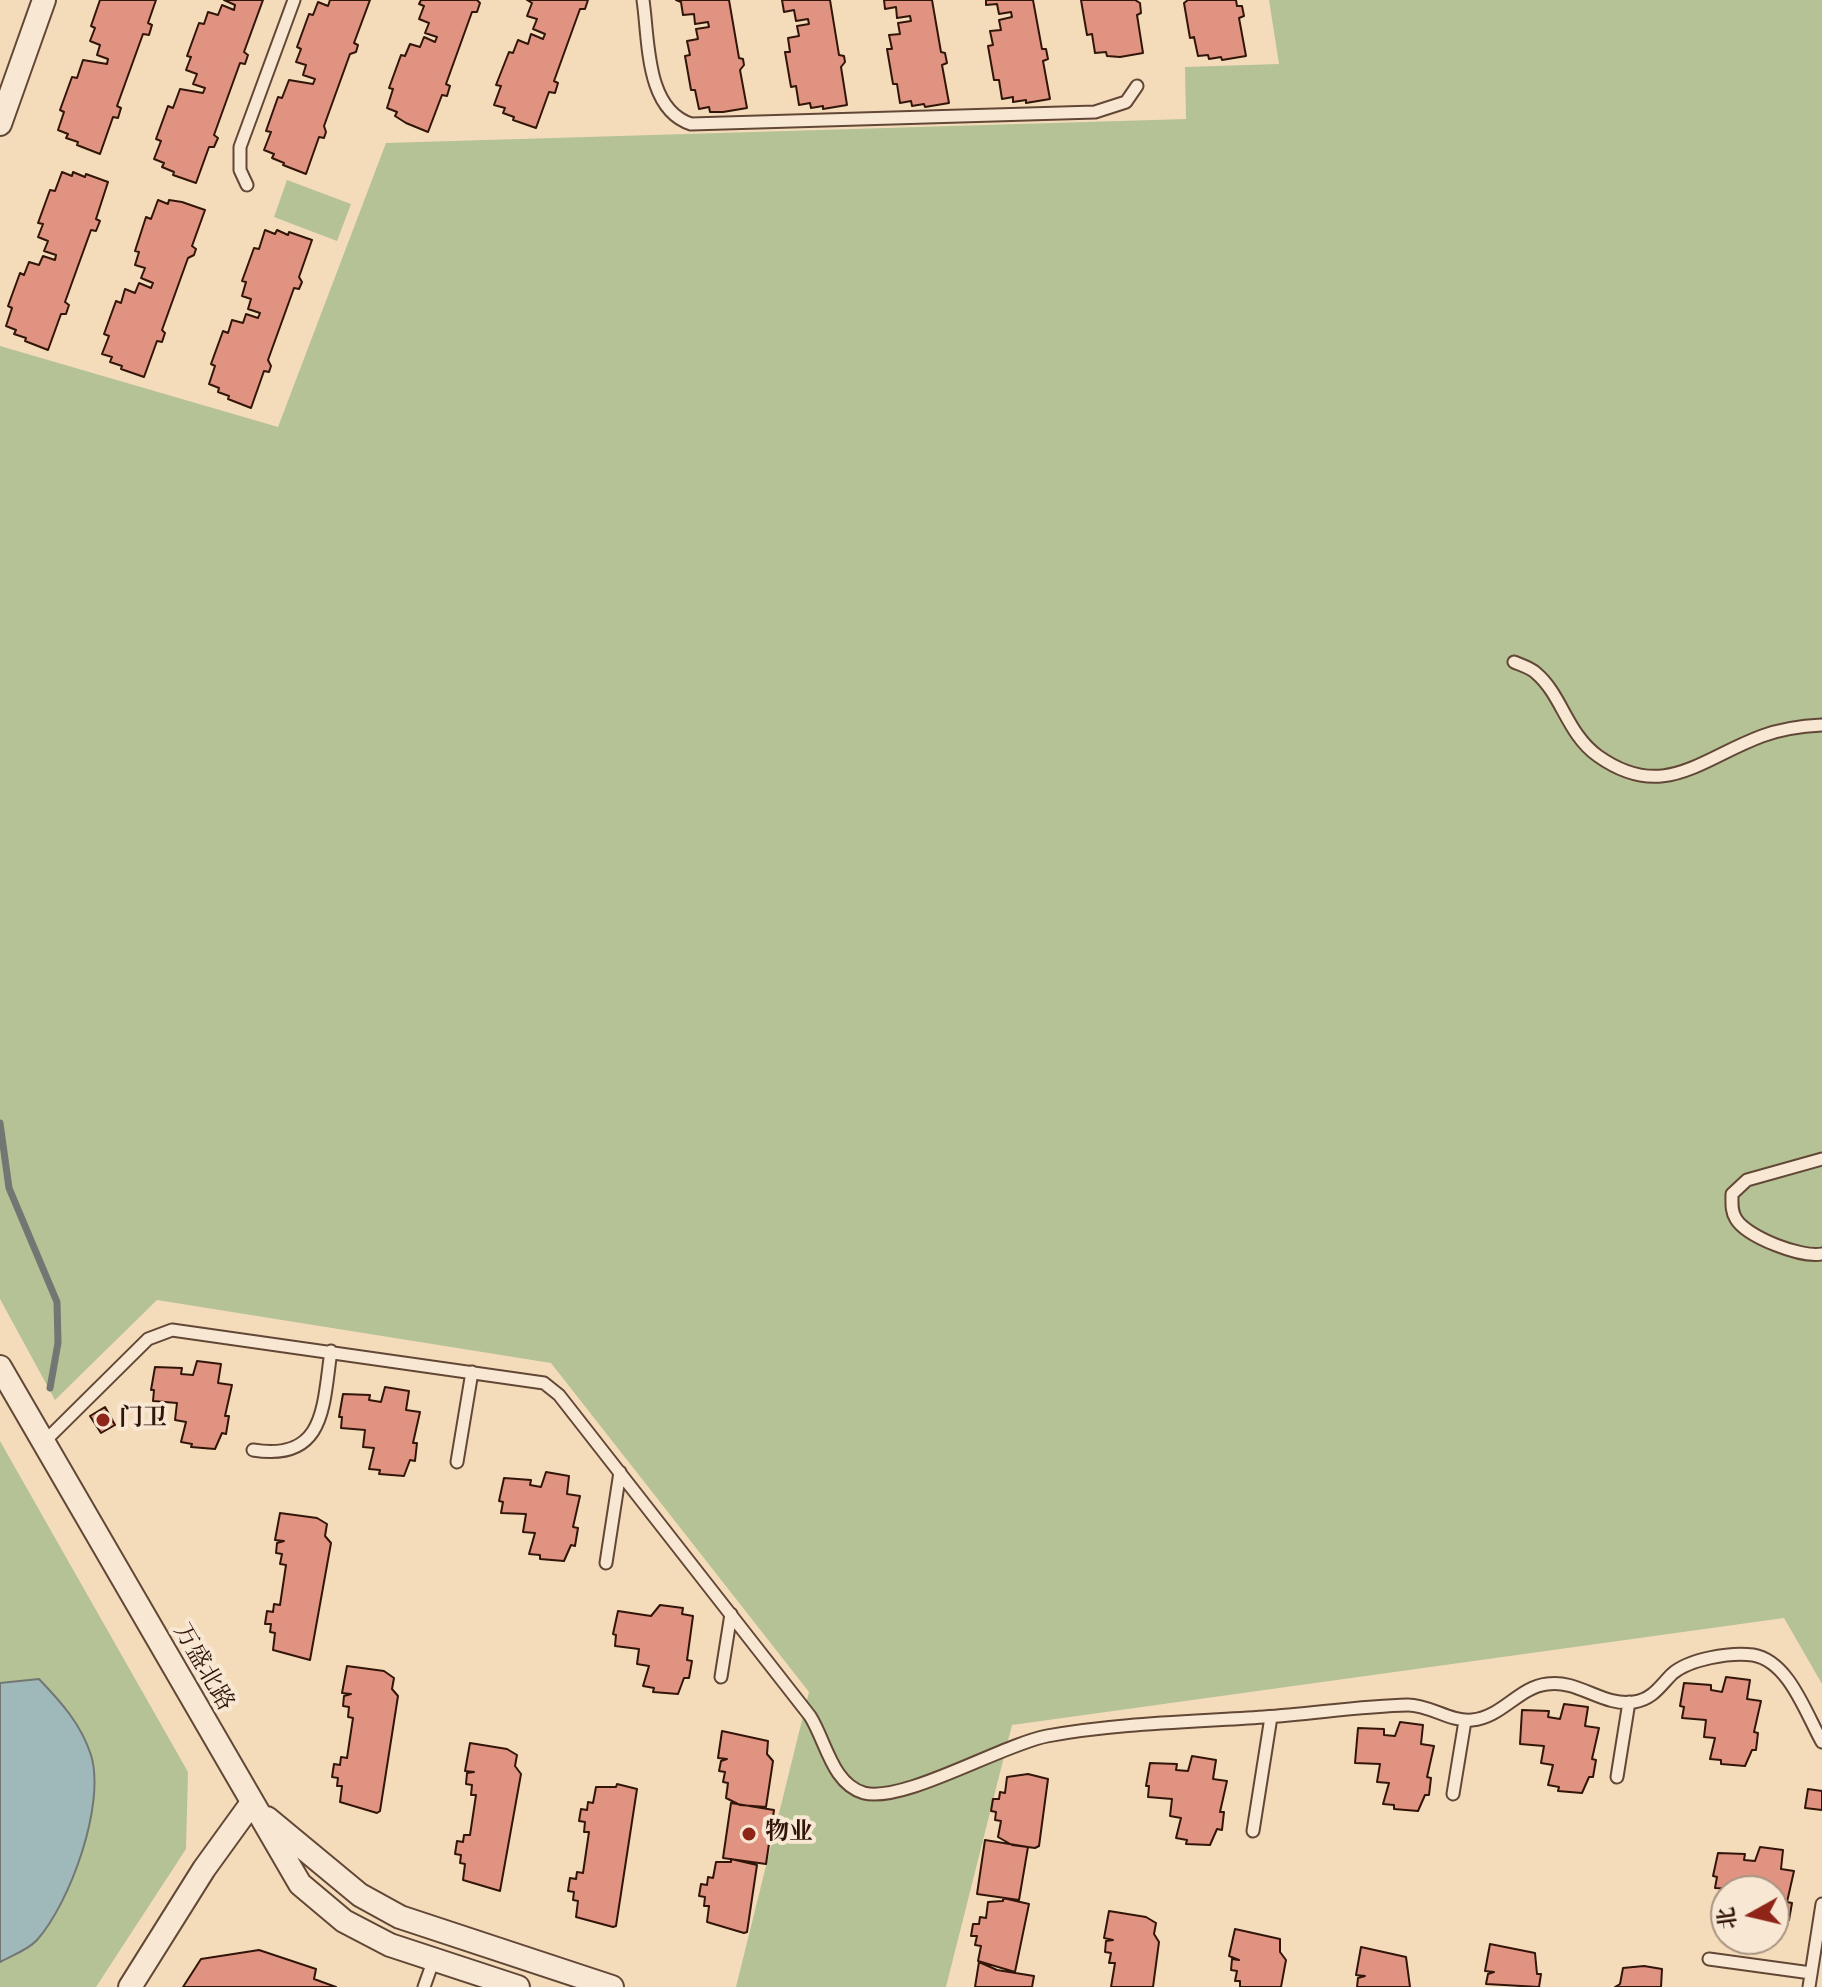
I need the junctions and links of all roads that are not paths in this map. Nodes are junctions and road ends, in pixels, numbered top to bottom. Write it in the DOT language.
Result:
graph roads {
  1 [pos="44,0"];
  2 [pos="294,0"];
  3 [pos="643,0"];
  4 [pos="1137,86"];
  5 [pos="0,124"];
  6 [pos="247,185"];
  7 [pos="1514,662"];
  8 [pos="1822,725"];
  9 [pos="1822,1159"];
  10 [pos="1822,1254"];
  11 [pos="331,1351"];
  12 [pos="0,1367"];
  13 [pos="472,1372"];
  14 [pos="43,1443"];
  15 [pos="253,1450"];
  16 [pos="457,1462"];
  17 [pos="620,1472"];
  18 [pos="606,1563"];
  19 [pos="731,1614"];
  20 [pos="721,1677"];
  21 [pos="1629,1702"];
  22 [pos="1271,1717"];
  23 [pos="1465,1721"];
  24 [pos="1822,1742"];
  25 [pos="1617,1777"];
  26 [pos="1453,1794"];
  27 [pos="251,1804"];
  28 [pos="1253,1831"];
  29 [pos="1822,1904"];
  30 [pos="434,1959"];
  31 [pos="1709,1959"];
  32 [pos="1811,1973"];
  33 [pos="130,1987"];
  34 [pos="424,1987"];
  35 [pos="518,1987"];
  36 [pos="612,1987"];
  37 [pos="1809,1987"];
  1 -- 5 [label="street"];
  2 -- 6 [label="lane"];
  3 -- 4 [label="lane"];
  7 -- 8 [label="lane"];
  9 -- 10 [label="lane"];
  11 -- 13 [label="lane"];
  11 -- 14 [label="lane"];
  11 -- 15 [label="lane"];
  12 -- 14 [label="street, 万盛北路"];
  13 -- 16 [label="lane"];
  13 -- 17 [label="lane"];
  14 -- 27 [label="street, 万盛北路"];
  17 -- 18 [label="lane"];
  17 -- 19 [label="lane"];
  19 -- 20 [label="lane"];
  19 -- 22 [label="lane"];
  21 -- 23 [label="lane"];
  21 -- 24 [label="lane"];
  21 -- 25 [label="lane"];
  22 -- 23 [label="lane"];
  22 -- 28 [label="lane"];
  23 -- 26 [label="lane"];
  27 -- 30 [label="street, 万盛北路"];
  27 -- 33 [label="street"];
  27 -- 36 [label="street"];
  29 -- 32 [label="lane"];
  30 -- 34 [label="lane"];
  30 -- 35 [label="street, 万盛北路"];
  31 -- 32 [label="lane"];
  32 -- 37 [label="lane"];
}
